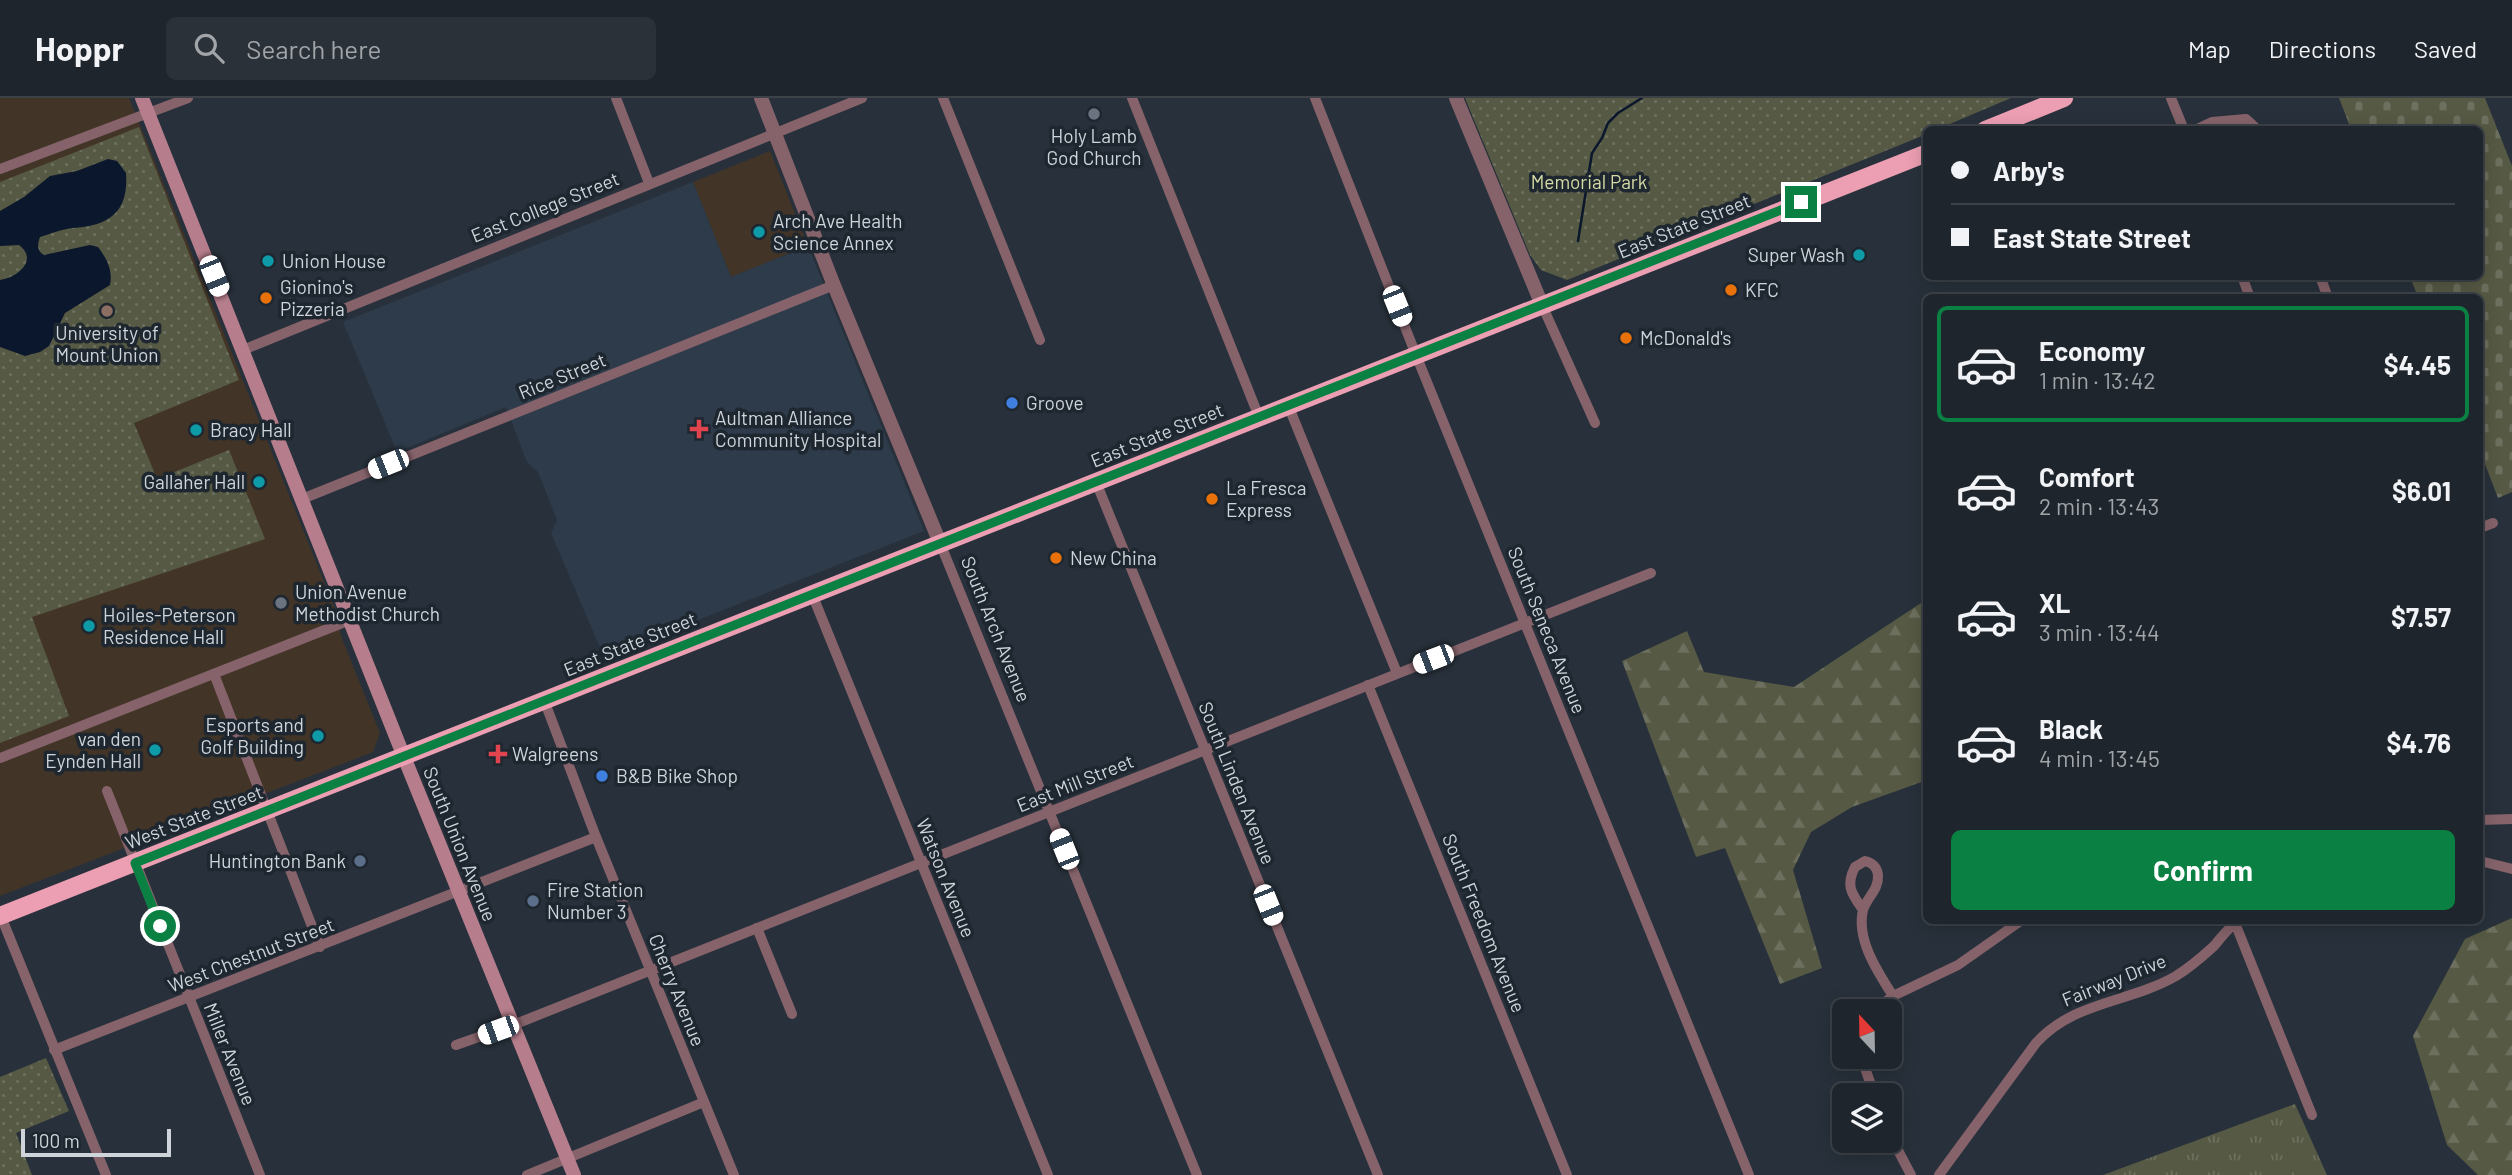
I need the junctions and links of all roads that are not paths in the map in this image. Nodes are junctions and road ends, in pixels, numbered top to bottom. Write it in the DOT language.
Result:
graph roads {
  1 [pos="142,98"];
  2 [pos="188,98"];
  3 [pos="615,98"];
  4 [pos="761,98"];
  5 [pos="862,98"];
  6 [pos="943,98"];
  7 [pos="1132,98"];
  8 [pos="1315,98"];
  9 [pos="1456,98"];
  10 [pos="2064,98"];
  11 [pos="2171,98"];
  12 [pos="148,113"];
  13 [pos="1995,126"];
  14 [pos="2182,126"];
  15 [pos="2204,126"];
  16 [pos="2253,126"];
  17 [pos="775,133"];
  18 [pos="1923,154"];
  19 [pos="0,169"];
  20 [pos="649,184"];
  21 [pos="834,285"];
  22 [pos="1542,305"];
  23 [pos="1040,340"];
  24 [pos="243,350"];
  25 [pos="1416,355"];
  26 [pos="1288,405"];
  27 [pos="1259,417"];
  28 [pos="1595,423"];
  29 [pos="1096,482"];
  30 [pos="302,499"];
  31 [pos="2493,523"];
  32 [pos="2483,527"];
  33 [pos="940,543"];
  34 [pos="1651,573"];
  35 [pos="812,594"];
  36 [pos="350,620"];
  37 [pos="1525,623"];
  38 [pos="1396,673"];
  39 [pos="215,674"];
  40 [pos="1368,685"];
  41 [pos="544,700"];
  42 [pos="1205,750"];
  43 [pos="404,757"];
  44 [pos="0,758"];
  45 [pos="107,791"];
  46 [pos="267,811"];
  47 [pos="1049,812"];
  48 [pos="2512,819"];
  49 [pos="2483,820"];
  50 [pos="596,837"];
  51 [pos="2483,862"];
  52 [pos="135,863"];
  53 [pos="921,863"];
  54 [pos="2512,869"];
  55 [pos="459,890"];
  56 [pos="1863,910"];
  57 [pos="0,915"];
  58 [pos="2003,924"];
  59 [pos="2017,924"];
  60 [pos="757,928"];
  61 [pos="2008,932"];
  62 [pos="320,947"];
  63 [pos="650,970"];
  64 [pos="1893,996"];
  65 [pos="189,998"];
  66 [pos="1889,999"];
  67 [pos="792,1014"];
  68 [pos="513,1025"];
  69 [pos="456,1045"];
  70 [pos="54,1050"];
  71 [pos="704,1102"];
  72 [pos="2312,1115"];
  73 [pos="1899,1153"];
  74 [pos="566,1158"];
  75 [pos="106,1175"];
  76 [pos="260,1175"];
  77 [pos="527,1175"];
  78 [pos="575,1175"];
  79 [pos="734,1175"];
  80 [pos="1048,1175"];
  81 [pos="1197,1175"];
  82 [pos="1378,1175"];
  83 [pos="1567,1175"];
  84 [pos="1749,1175"];
  85 [pos="1911,1175"];
  86 [pos="1940,1175"];
  1 -- 12 [label="main road, South Union Avenue"];
  2 -- 12 [label="street"];
  3 -- 20 [label="street"];
  4 -- 17 [label="street, South Arch Avenue"];
  5 -- 17 [label="street, East College Street"];
  6 -- 23 [label="street"];
  7 -- 27 [label="street"];
  8 -- 25 [label="street, South Seneca Avenue"];
  9 -- 22 [label="street"];
  10 -- 13 [label="highway"];
  11 -- 14 [label="street"];
  12 -- 19 [label="street"];
  12 -- 24 [label="main road, South Union Avenue"];
  15 -- 16 [label="street"];
  17 -- 20 [label="street, East College Street"];
  17 -- 21 [label="street, South Arch Avenue"];
  18 -- 22 [label="highway, East State Street"];
  20 -- 24 [label="street, East College Street"];
  21 -- 30 [label="street, Rice Street"];
  21 -- 33 [label="street, South Arch Avenue"];
  22 -- 25 [label="highway, East State Street"];
  22 -- 28 [label="street"];
  24 -- 30 [label="main road, South Union Avenue"];
  25 -- 26 [label="highway, East State Street"];
  25 -- 37 [label="street, South Seneca Avenue"];
  26 -- 27 [label="highway, East State Street"];
  26 -- 38 [label="street"];
  27 -- 29 [label="highway, East State Street"];
  29 -- 33 [label="highway, East State Street"];
  29 -- 42 [label="street, South Linden Avenue"];
  30 -- 36 [label="main road, South Union Avenue"];
  31 -- 32 [label="street"];
  33 -- 35 [label="highway, East State Street"];
  33 -- 47 [label="street, South Arch Avenue"];
  34 -- 37 [label="street, East Mill Street"];
  35 -- 41 [label="highway, East State Street"];
  35 -- 53 [label="street, Watson Avenue"];
  36 -- 39 [label="street"];
  36 -- 43 [label="main road, South Union Avenue"];
  37 -- 38 [label="street, East Mill Street"];
  37 -- 84 [label="street, South Seneca Avenue"];
  38 -- 40 [label="street, East Mill Street"];
  39 -- 44 [label="street"];
  39 -- 46 [label="street"];
  40 -- 42 [label="street, East Mill Street"];
  40 -- 83 [label="street, South Freedom Avenue"];
  41 -- 43 [label="highway, East State Street"];
  41 -- 50 [label="street, Cherry Avenue"];
  42 -- 47 [label="street, East Mill Street"];
  42 -- 82 [label="street, South Linden Avenue"];
  43 -- 46 [label="highway, West State Street"];
  43 -- 55 [label="main road, South Union Avenue"];
  45 -- 52 [label="street, Miller Avenue"];
  46 -- 52 [label="highway, West State Street"];
  46 -- 62 [label="street"];
  47 -- 53 [label="street, East Mill Street"];
  47 -- 81 [label="street, South Arch Avenue"];
  48 -- 49 [label="street"];
  50 -- 55 [label="street, West Chestnut Street"];
  50 -- 63 [label="street, Cherry Avenue"];
  51 -- 54 [label="street"];
  52 -- 57 [label="highway, West State Street"];
  52 -- 65 [label="street, Miller Avenue"];
  53 -- 60 [label="street, East Mill Street"];
  53 -- 80 [label="street, Watson Avenue"];
  55 -- 62 [label="street, West Chestnut Street"];
  55 -- 68 [label="main road, South Union Avenue"];
  56 -- 64 [label="street"];
  57 -- 70 [label="street"];
  58 -- 61 [label="street"];
  59 -- 61 [label="street"];
  60 -- 63 [label="street, East Mill Street"];
  60 -- 67 [label="street"];
  61 -- 64 [label="street"];
  62 -- 65 [label="street, West Chestnut Street"];
  63 -- 68 [label="street, East Mill Street"];
  63 -- 71 [label="street, Cherry Avenue"];
  64 -- 66 [label="street"];
  65 -- 70 [label="street, West Chestnut Street"];
  65 -- 76 [label="street, Miller Avenue"];
  68 -- 69 [label="street, East Mill Street"];
  68 -- 74 [label="main road, South Union Avenue"];
  70 -- 75 [label="street"];
  71 -- 74 [label="street"];
  71 -- 79 [label="street, Cherry Avenue"];
  72 -- 86 [label="street, Fairway Drive"];
  73 -- 85 [label="street"];
  74 -- 77 [label="street"];
  74 -- 78 [label="main road, South Union Avenue"];
}
